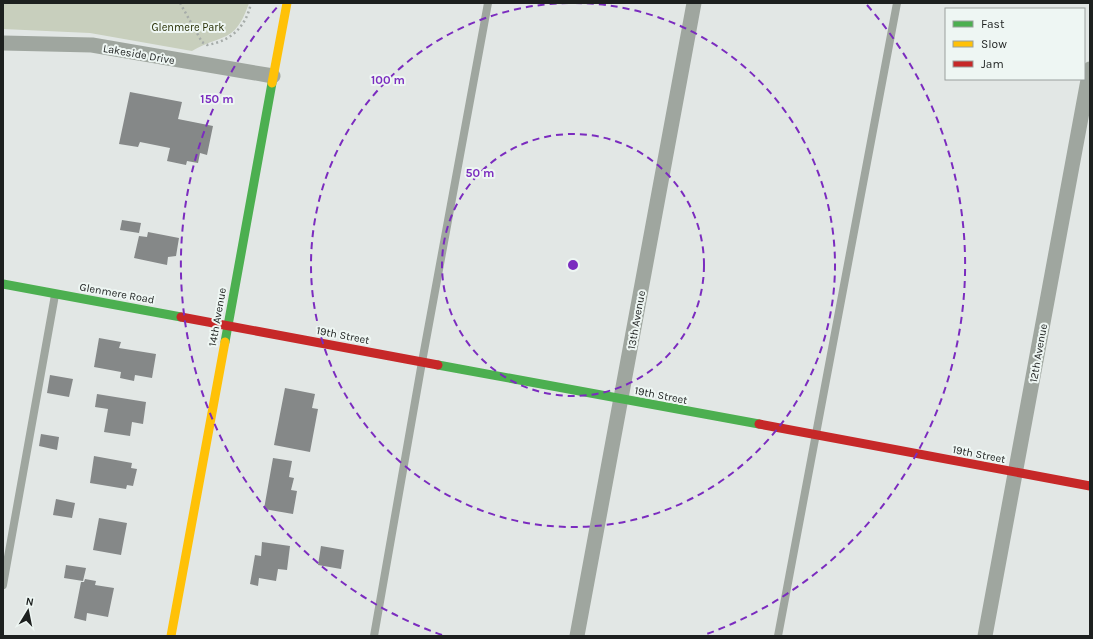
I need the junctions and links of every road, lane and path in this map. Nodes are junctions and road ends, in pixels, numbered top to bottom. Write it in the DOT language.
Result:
graph roads {
  1 [pos="180,3"];
  2 [pos="251,3"];
  3 [pos="287,3"];
  4 [pos="488,3"];
  5 [pos="694,3"];
  6 [pos="897,3"];
  7 [pos="3,43"];
  8 [pos="1090,69"];
  9 [pos="273,76"];
  10 [pos="3,284"];
  11 [pos="55,294"];
  12 [pos="228,325"];
  13 [pos="422,362"];
  14 [pos="622,400"];
  15 [pos="816,436"];
  16 [pos="1016,473"];
  17 [pos="1090,486"];
  18 [pos="3,585"];
  19 [pos="171,636"];
  20 [pos="374,636"];
  21 [pos="577,636"];
  22 [pos="778,636"];
  23 [pos="985,636"];
  1 -- 2 [label="path"];
  3 -- 9 [label="street, 14th Avenue"];
  4 -- 13 [label="lane"];
  5 -- 14 [label="street, 13th Avenue"];
  6 -- 15 [label="lane"];
  7 -- 9 [label="street, Lakeside Drive"];
  8 -- 16 [label="street, 12th Avenue"];
  9 -- 12 [label="street, 14th Avenue"];
  10 -- 11 [label="street, Glenmere Road"];
  11 -- 12 [label="street, Glenmere Road"];
  11 -- 18 [label="lane"];
  12 -- 13 [label="street, 19th Street"];
  12 -- 19 [label="street, 14th Avenue"];
  13 -- 14 [label="street, 19th Street"];
  13 -- 20 [label="lane"];
  14 -- 15 [label="street, 19th Street"];
  14 -- 21 [label="street, 13th Avenue"];
  15 -- 16 [label="street, 19th Street"];
  15 -- 22 [label="lane"];
  16 -- 17 [label="street, 19th Street"];
  16 -- 23 [label="street, 12th Avenue"];
}
